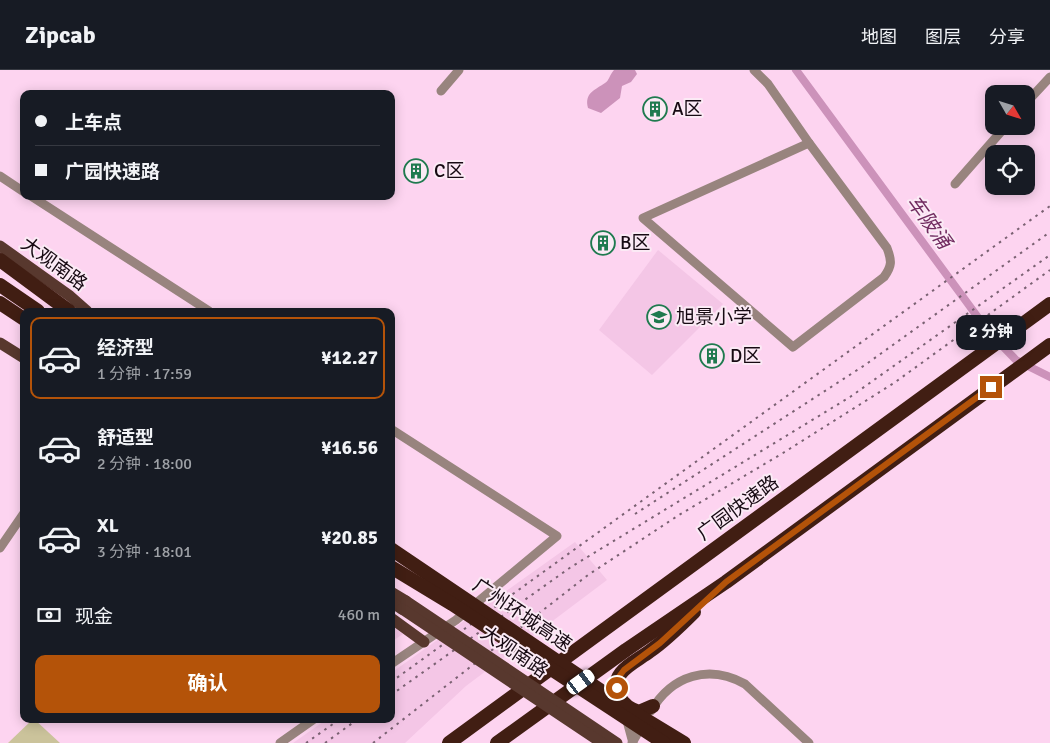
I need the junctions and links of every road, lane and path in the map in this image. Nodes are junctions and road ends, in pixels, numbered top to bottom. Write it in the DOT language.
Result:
graph roads {
  1 [pos="459,70"];
  2 [pos="754,70"];
  3 [pos="1050,76"];
  4 [pos="441,91"];
  5 [pos="1035,93"];
  6 [pos="998,135"];
  7 [pos="810,143"];
  8 [pos="0,176"];
  9 [pos="955,184"];
  10 [pos="20,189"];
  11 [pos="37,200"];
  12 [pos="0,246"];
  13 [pos="0,260"];
  14 [pos="0,286"];
  15 [pos="0,303"];
  16 [pos="1050,304"];
  17 [pos="33,308"];
  18 [pos="65,308"];
  19 [pos="84,308"];
  20 [pos="204,308"];
  21 [pos="0,314"];
  22 [pos="20,316"];
  23 [pos="20,325"];
  24 [pos="0,342"];
  25 [pos="1050,345"];
  26 [pos="20,355"];
  27 [pos="395,432"];
  28 [pos="20,519"];
  29 [pos="0,548"];
  30 [pos="395,552"];
  31 [pos="395,569"];
  32 [pos="726,582"];
  33 [pos="395,596"];
  34 [pos="395,603"];
  35 [pos="404,605"];
  36 [pos="395,621"];
  37 [pos="424,642"];
  38 [pos="395,661"];
  39 [pos="625,706"];
  40 [pos="654,706"];
  41 [pos="308,723"];
  42 [pos="504,741"];
  43 [pos="280,743"];
  44 [pos="449,743"];
  45 [pos="602,743"];
  46 [pos="617,743"];
  47 [pos="632,743"];
  48 [pos="664,743"];
  49 [pos="685,743"];
  50 [pos="809,743"];
  1 -- 4 [label="street"];
  2 -- 7 [label="street"];
  3 -- 5 [label="street"];
  6 -- 9 [label="street"];
  7 -- 7 [label="street"];
  8 -- 10 [label="street"];
  11 -- 20 [label="street"];
  12 -- 19 [label="main road, 大观南路"];
  13 -- 18 [label="highway"];
  14 -- 17 [label="highway"];
  15 -- 22 [label="highway"];
  16 -- 44 [label="highway, 广园快速路"];
  21 -- 23 [label="highway"];
  24 -- 26 [label="main road"];
  25 -- 32 [label="highway"];
  27 -- 37 [label="street"];
  28 -- 29 [label="street"];
  30 -- 39 [label="highway, 广州环城高速, bridge"];
  31 -- 48 [label="highway, 广州环城高速, bridge"];
  32 -- 39 [label="highway"];
  32 -- 42 [label="highway"];
  33 -- 35 [label="main road, 大观南路"];
  34 -- 35 [label="main road, 大观南路"];
  35 -- 45 [label="main road, 大观南路, bridge"];
  35 -- 46 [label="main road, 大观南路, bridge"];
  36 -- 37 [label="main road"];
  37 -- 38 [label="street"];
  39 -- 40 [label="highway"];
  39 -- 47 [label="street"];
  39 -- 49 [label="highway, 广州环城高速, bridge"];
  40 -- 47 [label="street"];
  40 -- 50 [label="street"];
  41 -- 43 [label="street"];
}
